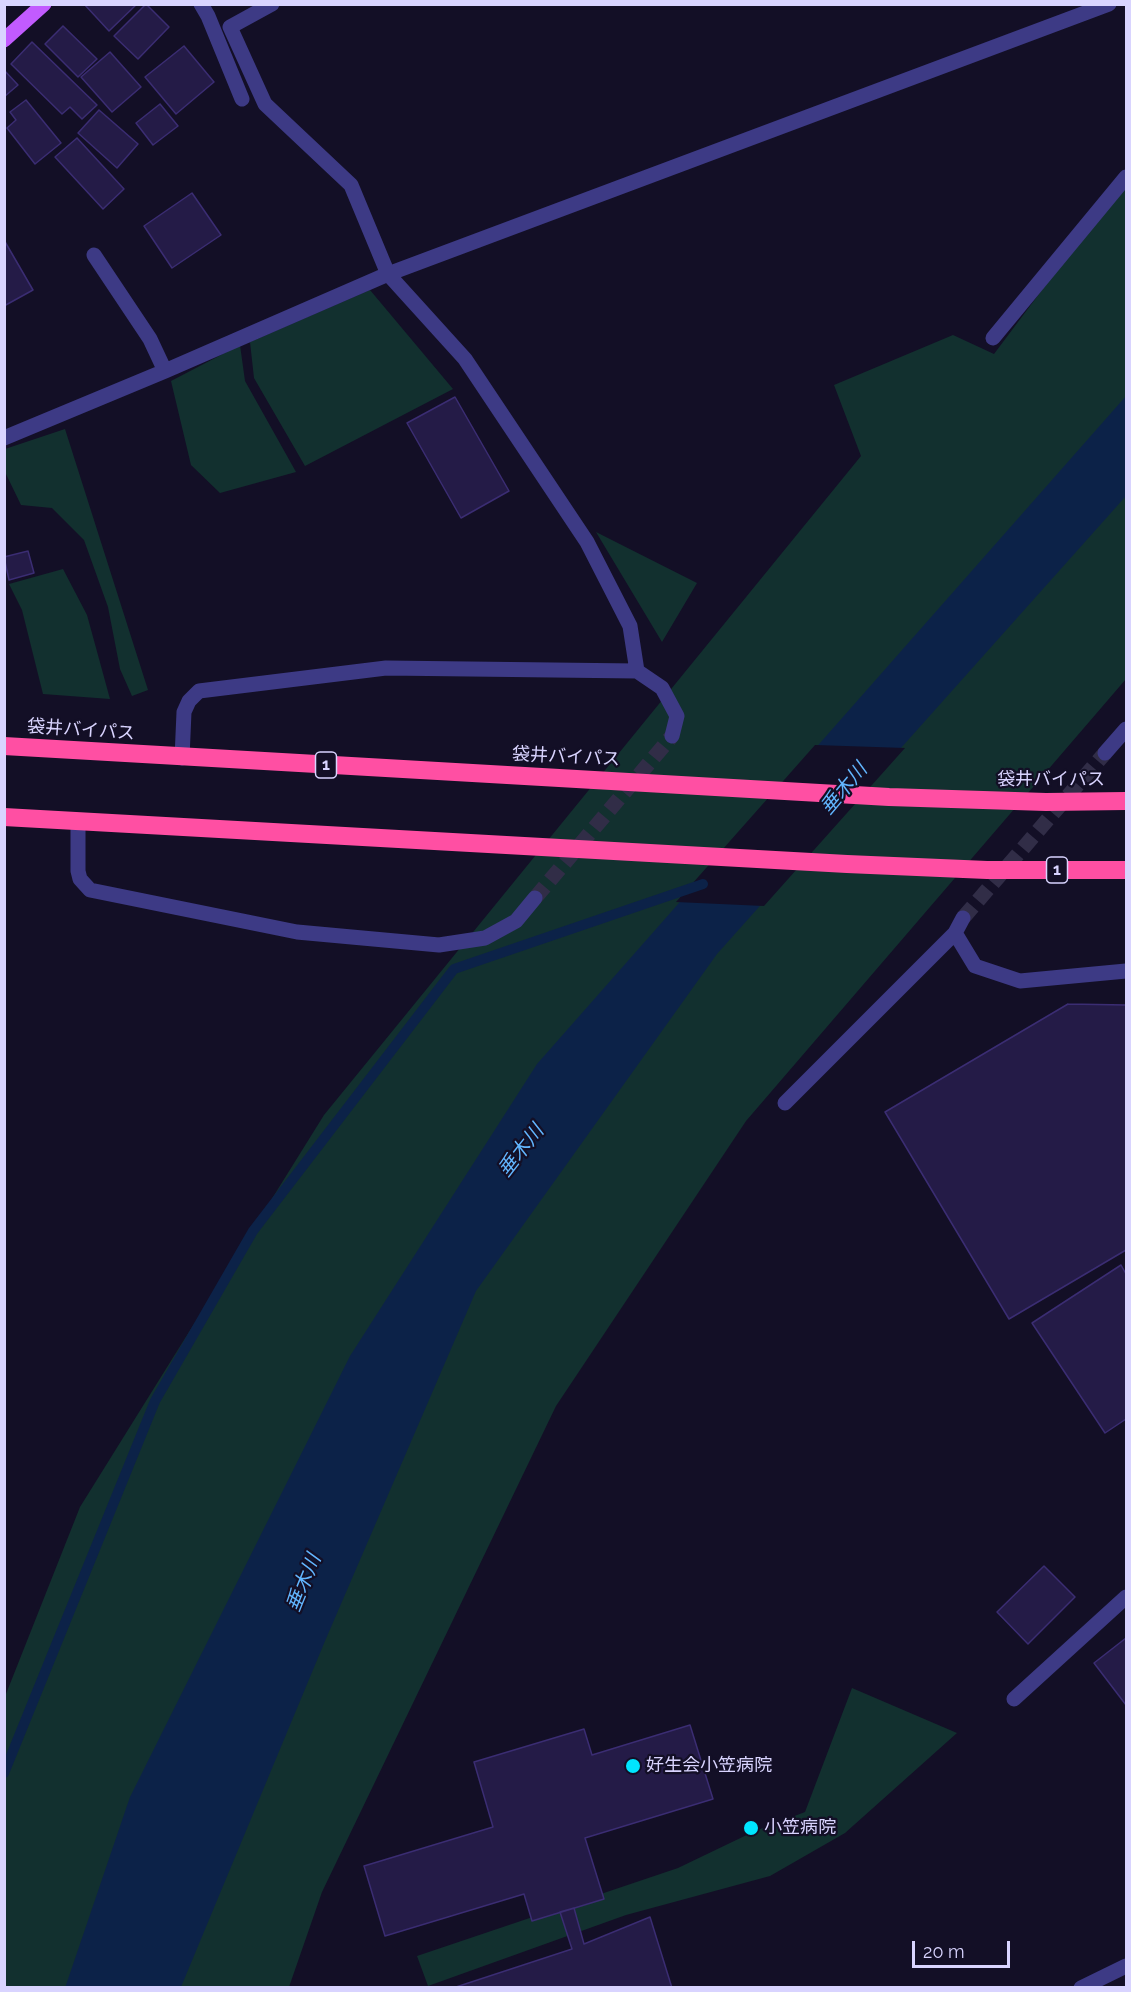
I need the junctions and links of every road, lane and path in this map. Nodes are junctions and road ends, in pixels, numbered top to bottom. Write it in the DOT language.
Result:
graph roads {
  1 [pos="44,4"];
  2 [pos="201,4"];
  3 [pos="272,4"];
  4 [pos="1109,4"];
  5 [pos="4,40"];
  6 [pos="242,99"];
  7 [pos="1126,177"];
  8 [pos="94,255"];
  9 [pos="388,274"];
  10 [pos="993,338"];
  11 [pos="165,371"];
  12 [pos="4,438"];
  13 [pos="637,671"];
  14 [pos="1126,729"];
  15 [pos="672,736"];
  16 [pos="4,746"];
  17 [pos="1105,753"];
  18 [pos="182,758"];
  19 [pos="1126,801"];
  20 [pos="4,817"];
  21 [pos="78,821"];
  22 [pos="1126,870"];
  23 [pos="535,898"];
  24 [pos="963,918"];
  25 [pos="955,933"];
  26 [pos="1126,971"];
  27 [pos="785,1103"];
  28 [pos="1126,1597"];
  29 [pos="1014,1699"];
  30 [pos="1126,1966"];
  31 [pos="1080,1988"];
  1 -- 5 [label="main road"];
  2 -- 6 [label="street"];
  3 -- 9 [label="street"];
  4 -- 9 [label="street"];
  7 -- 10 [label="street"];
  8 -- 11 [label="street"];
  9 -- 11 [label="street"];
  9 -- 13 [label="street"];
  11 -- 12 [label="street"];
  13 -- 15 [label="street"];
  13 -- 18 [label="street"];
  14 -- 17 [label="street"];
  16 -- 18 [label="highway, 袋井バイパス / 1"];
  18 -- 19 [label="highway, 袋井バイパス / 1"];
  20 -- 21 [label="highway, 1"];
  21 -- 22 [label="highway, 1"];
  21 -- 23 [label="street"];
  24 -- 25 [label="street"];
  25 -- 26 [label="street"];
  25 -- 27 [label="street"];
  28 -- 29 [label="street"];
  30 -- 31 [label="street"];
}
